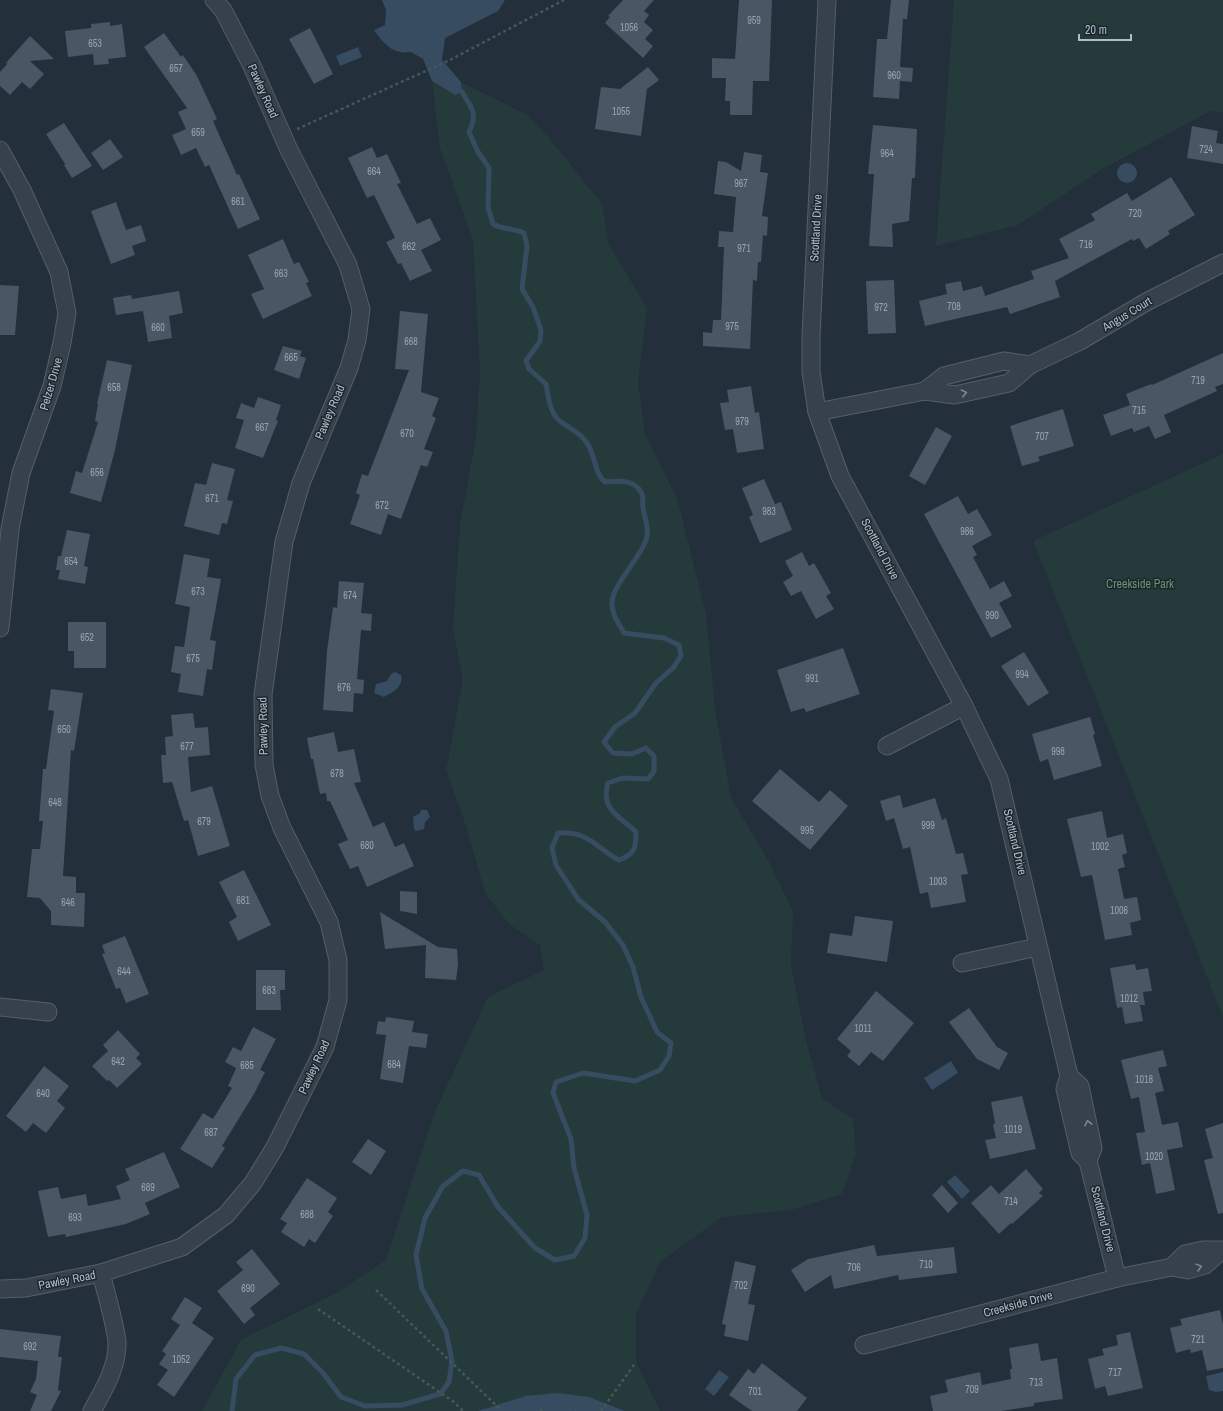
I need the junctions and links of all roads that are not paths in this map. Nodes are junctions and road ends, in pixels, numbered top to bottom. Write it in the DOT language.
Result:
graph roads {
  1 [pos="214,0"];
  2 [pos="827,0"];
  3 [pos="0,150"];
  4 [pos="1223,263"];
  5 [pos="817,412"];
  6 [pos="0,628"];
  7 [pos="964,706"];
  8 [pos="887,746"];
  9 [pos="1038,947"];
  10 [pos="962,963"];
  11 [pos="0,1007"];
  12 [pos="48,1012"];
  13 [pos="1222,1251"];
  14 [pos="101,1273"];
  15 [pos="1117,1278"];
  16 [pos="0,1290"];
  17 [pos="864,1345"];
  18 [pos="92,1411"];
  1 -- 14 [label="street, Pawley Road"];
  2 -- 5 [label="street, Scottland Drive"];
  3 -- 6 [label="street, Pelzer Drive"];
  4 -- 5 [label="street, Angus Court"];
  5 -- 7 [label="street, Scottland Drive"];
  7 -- 8 [label="street"];
  7 -- 9 [label="street, Scottland Drive"];
  9 -- 10 [label="street"];
  9 -- 15 [label="street, Scottland Drive"];
  11 -- 12 [label="street"];
  13 -- 15 [label="street, Creekside Drive"];
  14 -- 16 [label="street, Pawley Road"];
  14 -- 18 [label="street"];
  15 -- 17 [label="street, Creekside Drive"];
}
